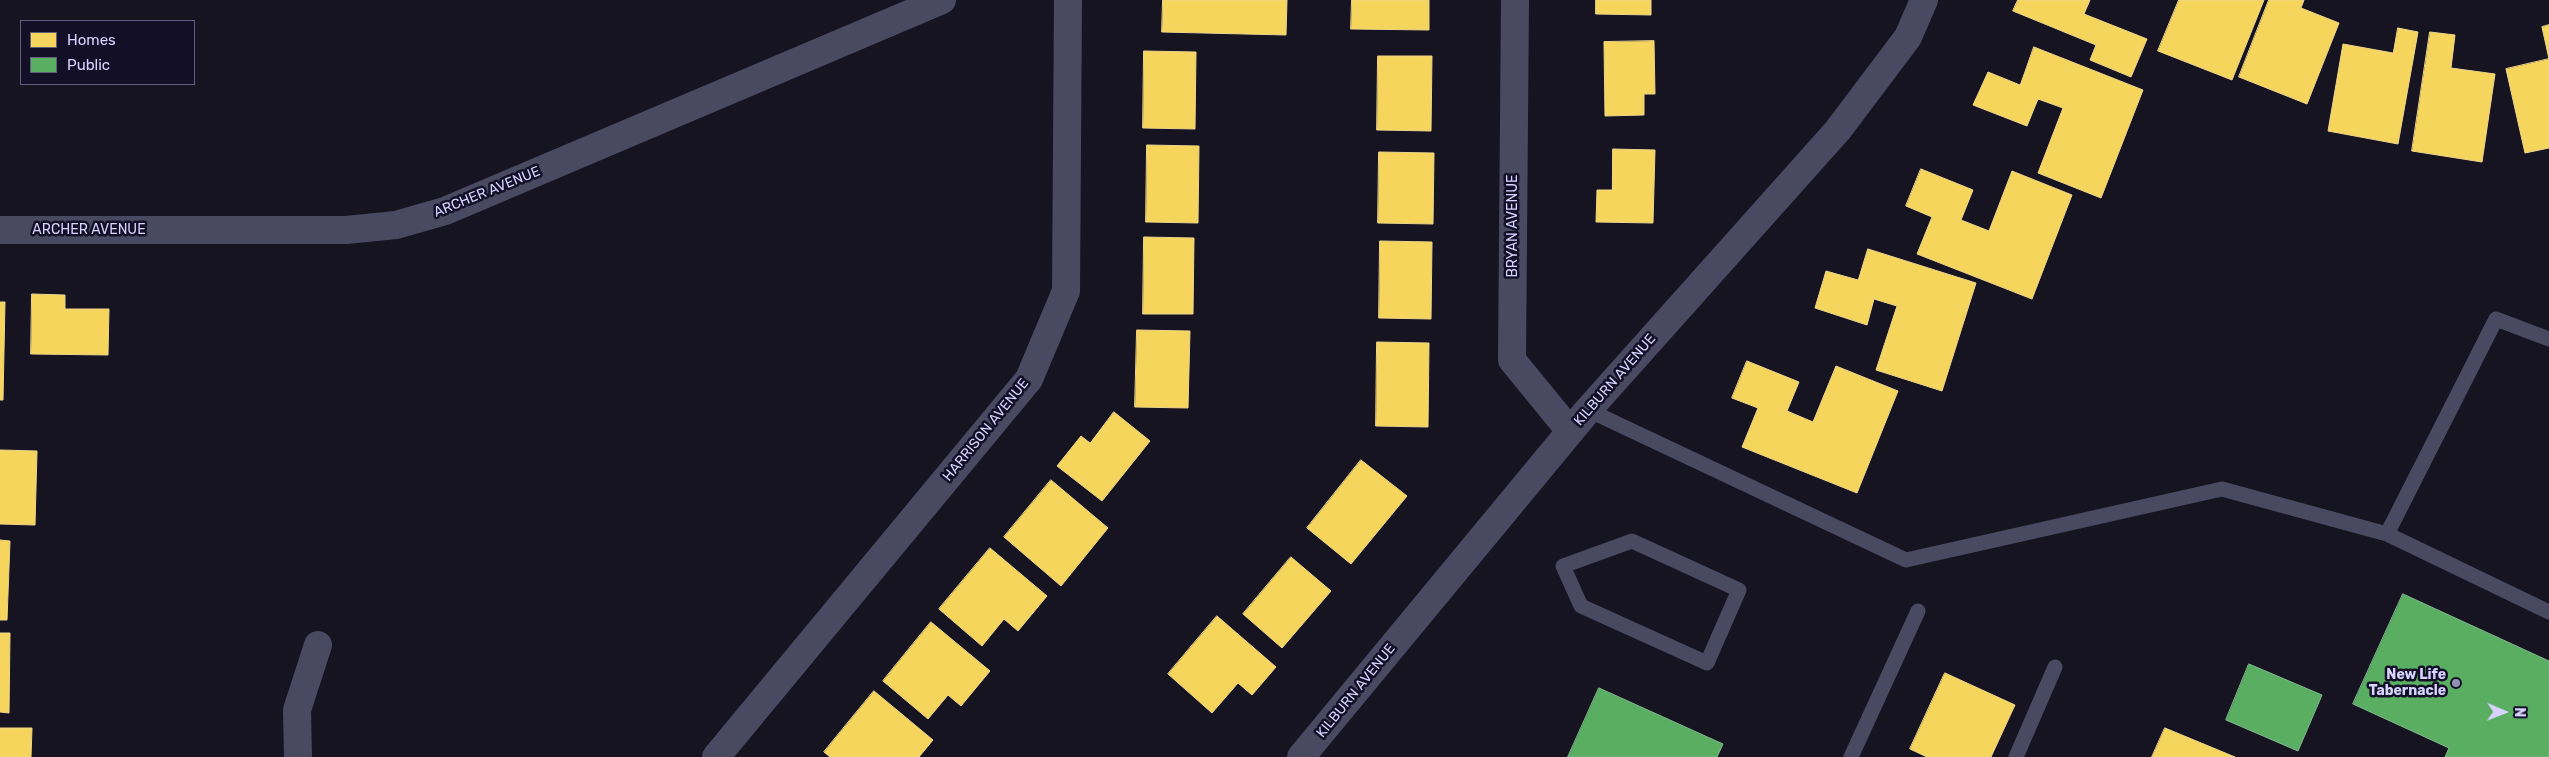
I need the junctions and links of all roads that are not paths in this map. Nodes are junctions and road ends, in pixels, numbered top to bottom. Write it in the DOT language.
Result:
graph roads {
  1 [pos="942,0"];
  2 [pos="1068,0"];
  3 [pos="1515,0"];
  4 [pos="1924,0"];
  5 [pos="0,230"];
  6 [pos="2549,339"];
  7 [pos="1588,410"];
  8 [pos="1570,431"];
  9 [pos="2387,534"];
  10 [pos="1563,566"];
  11 [pos="1918,611"];
  12 [pos="2549,612"];
  13 [pos="318,645"];
  14 [pos="2055,667"];
  15 [pos="298,757"];
  16 [pos="716,757"];
  17 [pos="1301,757"];
  18 [pos="1851,757"];
  19 [pos="2016,757"];
  1 -- 5 [label="street, ARCHER AVENUE"];
  2 -- 16 [label="street, HARRISON AVENUE"];
  3 -- 8 [label="street, BRYAN AVENUE"];
  4 -- 7 [label="street, KILBURN AVENUE"];
  6 -- 9 [label="lane"];
  7 -- 8 [label="street, KILBURN AVENUE"];
  7 -- 9 [label="lane"];
  8 -- 17 [label="street, KILBURN AVENUE"];
  9 -- 12 [label="lane"];
  10 -- 10 [label="lane"];
  11 -- 18 [label="lane"];
  13 -- 15 [label="street"];
  14 -- 19 [label="lane"];
}
